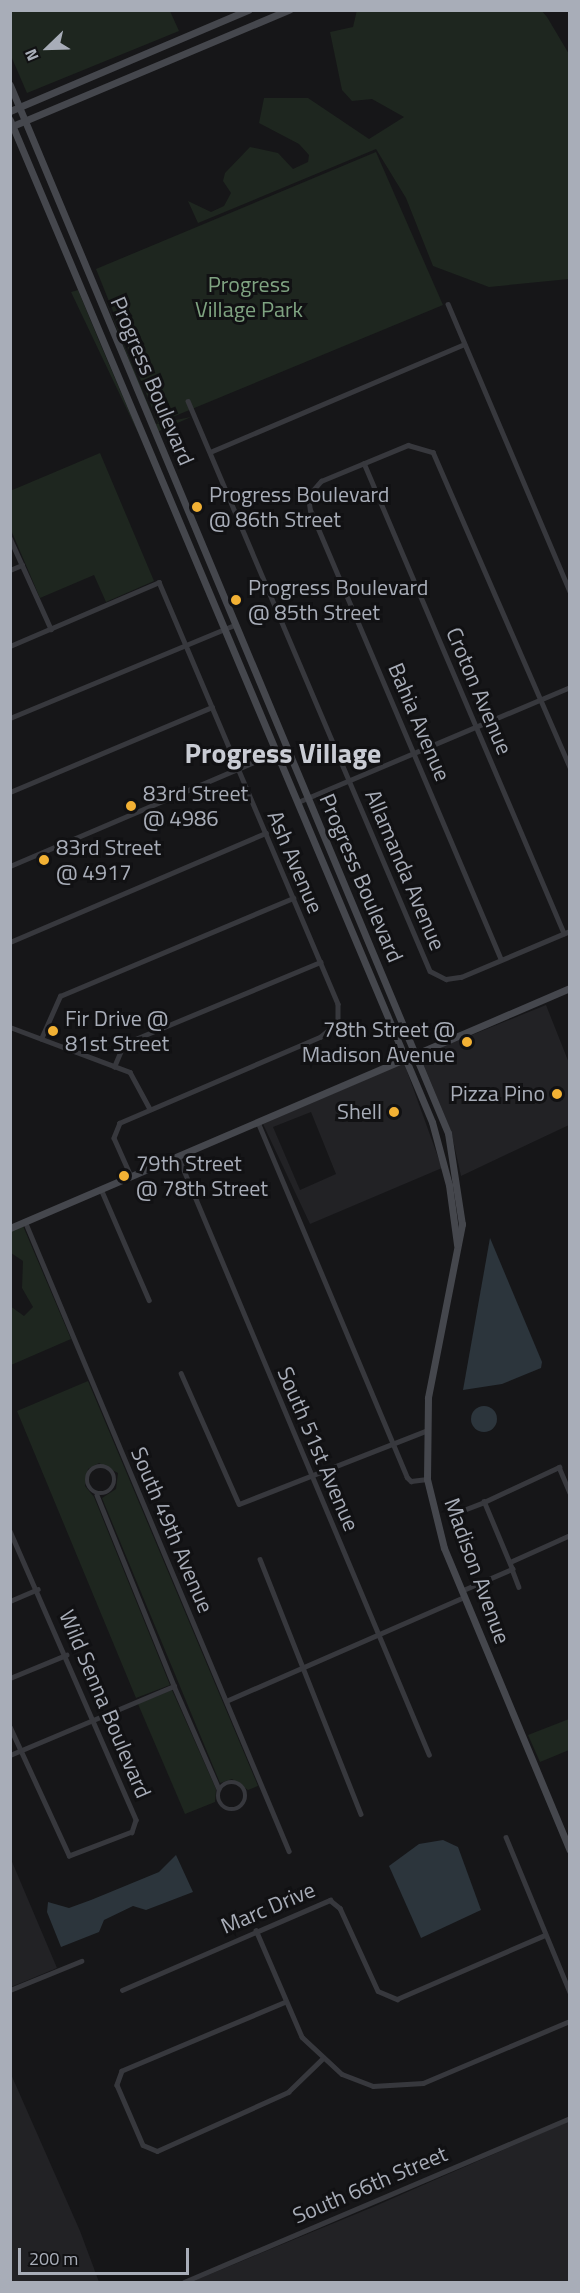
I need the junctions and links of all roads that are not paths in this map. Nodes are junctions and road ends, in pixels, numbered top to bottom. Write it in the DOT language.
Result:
graph roads {
  1 [pos="248,10"];
  2 [pos="289,10"];
  3 [pos="10,85"];
  4 [pos="20,108"];
  5 [pos="10,111"];
  6 [pos="26,121"];
  7 [pos="11,124"];
  8 [pos="448,304"];
  9 [pos="103,341"];
  10 [pos="464,344"];
  11 [pos="188,402"];
  12 [pos="148,419"];
  13 [pos="146,441"];
  14 [pos="210,452"];
  15 [pos="364,463"];
  16 [pos="179,491"];
  17 [pos="168,496"];
  18 [pos="10,538"];
  19 [pos="22,565"];
  20 [pos="10,570"];
  21 [pos="570,591"];
  22 [pos="235,625"];
  23 [pos="51,629"];
  24 [pos="225,629"];
  25 [pos="186,645"];
  26 [pos="10,646"];
  27 [pos="570,687"];
  28 [pos="540,699"];
  29 [pos="212,707"];
  30 [pos="10,718"];
  31 [pos="476,726"];
  32 [pos="287,748"];
  33 [pos="277,752"];
  34 [pos="414,752"];
  35 [pos="570,767"];
  36 [pos="238,769"];
  37 [pos="349,780"];
  38 [pos="10,792"];
  39 [pos="308,797"];
  40 [pos="298,802"];
  41 [pos="266,833"];
  42 [pos="10,866"];
  43 [pos="293,898"];
  44 [pos="362,927"];
  45 [pos="352,931"];
  46 [pos="570,931"];
  47 [pos="564,933"];
  48 [pos="10,942"];
  49 [pos="501,960"];
  50 [pos="320,962"];
  51 [pos="570,988"];
  52 [pos="10,1027"];
  53 [pos="41,1039"];
  54 [pos="416,1054"];
  55 [pos="406,1059"];
  56 [pos="114,1067"];
  57 [pos="150,1109"];
  58 [pos="258,1122"];
  59 [pos="178,1156"];
  60 [pos="131,1176"];
  61 [pos="101,1189"];
  62 [pos="25,1221"];
  63 [pos="10,1228"];
  64 [pos="457,1255"];
  65 [pos="149,1300"];
  66 [pos="181,1373"];
  67 [pos="425,1431"];
  68 [pos="393,1442"];
  69 [pos="312,1477"];
  70 [pos="427,1479"];
  71 [pos="570,1492"];
  72 [pos="97,1495"];
  73 [pos="484,1502"];
  74 [pos="461,1511"];
  75 [pos="10,1532"];
  76 [pos="570,1534"];
  77 [pos="260,1559"];
  78 [pos="510,1562"];
  79 [pos="512,1569"];
  80 [pos="519,1587"];
  81 [pos="38,1589"];
  82 [pos="463,1594"];
  83 [pos="10,1601"];
  84 [pos="378,1635"];
  85 [pos="66,1655"];
  86 [pos="304,1667"];
  87 [pos="10,1678"];
  88 [pos="174,1686"];
  89 [pos="226,1701"];
  90 [pos="93,1719"];
  91 [pos="10,1728"];
  92 [pos="20,1751"];
  93 [pos="429,1754"];
  94 [pos="10,1755"];
  95 [pos="219,1789"];
  96 [pos="361,1814"];
  97 [pos="506,1837"];
  98 [pos="570,1850"];
  99 [pos="289,1851"];
  100 [pos="256,1930"];
  101 [pos="545,1935"];
  102 [pos="81,1961"];
  103 [pos="10,1990"];
  104 [pos="122,1990"];
  105 [pos="570,1992"];
  106 [pos="286,2002"];
  107 [pos="570,2021"];
  108 [pos="322,2059"];
  109 [pos="570,2118"];
  110 [pos="184,2283"];
  1 -- 4 [label="main road"];
  2 -- 6 [label="main road"];
  3 -- 4 [label="main road, Progress Boulevard"];
  4 -- 5 [label="main road"];
  4 -- 6 [label="main road, Progress Boulevard"];
  6 -- 7 [label="main road"];
  6 -- 12 [label="main road, Progress Boulevard"];
  7 -- 9 [label="main road, Progress Boulevard"];
  8 -- 10 [label="street"];
  9 -- 12 [label="main road"];
  9 -- 13 [label="main road, Progress Boulevard"];
  10 -- 14 [label="street"];
  10 -- 21 [label="street"];
  11 -- 14 [label="street, Allamanda Avenue"];
  12 -- 13 [label="main road"];
  12 -- 16 [label="main road, Progress Boulevard"];
  13 -- 17 [label="main road, Progress Boulevard"];
  14 -- 37 [label="street, Allamanda Avenue"];
  15 -- 28 [label="street"];
  15 -- 31 [label="street, Croton Avenue"];
  15 -- 34 [label="street, Bahia Avenue"];
  16 -- 17 [label="main road"];
  16 -- 22 [label="main road, Progress Boulevard"];
  17 -- 24 [label="main road, Progress Boulevard"];
  18 -- 19 [label="street"];
  19 -- 20 [label="street"];
  19 -- 23 [label="street"];
  22 -- 24 [label="street"];
  22 -- 32 [label="main road, Progress Boulevard"];
  23 -- 25 [label="street, Ash Avenue"];
  23 -- 26 [label="street"];
  24 -- 25 [label="street"];
  24 -- 33 [label="main road, Progress Boulevard"];
  25 -- 29 [label="street, Ash Avenue"];
  25 -- 30 [label="street"];
  27 -- 28 [label="street"];
  28 -- 31 [label="street"];
  28 -- 35 [label="street"];
  29 -- 36 [label="street, Ash Avenue"];
  29 -- 38 [label="street"];
  31 -- 34 [label="street"];
  31 -- 47 [label="street, Croton Avenue"];
  32 -- 33 [label="street"];
  32 -- 39 [label="main road, Progress Boulevard"];
  33 -- 36 [label="street"];
  33 -- 40 [label="main road, Progress Boulevard"];
  34 -- 37 [label="street"];
  34 -- 49 [label="street, Bahia Avenue"];
  36 -- 41 [label="street, Ash Avenue"];
  36 -- 42 [label="street"];
  37 -- 39 [label="street"];
  37 -- 49 [label="street, Allamanda Avenue"];
  39 -- 40 [label="street"];
  39 -- 44 [label="main road, Progress Boulevard"];
  40 -- 45 [label="main road, Progress Boulevard"];
  41 -- 43 [label="street, Ash Avenue"];
  41 -- 48 [label="street"];
  43 -- 50 [label="street, Ash Avenue"];
  43 -- 53 [label="street"];
  44 -- 45 [label="main road"];
  44 -- 54 [label="main road, Progress Boulevard"];
  45 -- 55 [label="main road, Progress Boulevard"];
  46 -- 47 [label="street"];
  47 -- 49 [label="street"];
  50 -- 56 [label="street"];
  50 -- 57 [label="street, Ash Avenue"];
  51 -- 54 [label="main road"];
  52 -- 53 [label="street"];
  53 -- 56 [label="street"];
  54 -- 55 [label="main road"];
  54 -- 64 [label="main road, Madison Avenue"];
  55 -- 58 [label="main road"];
  55 -- 64 [label="main road, Madison Avenue"];
  56 -- 57 [label="street"];
  57 -- 60 [label="street"];
  58 -- 59 [label="main road"];
  58 -- 68 [label="street"];
  59 -- 60 [label="main road"];
  59 -- 69 [label="street, South 51st Avenue"];
  60 -- 61 [label="main road"];
  61 -- 62 [label="main road"];
  61 -- 65 [label="street"];
  62 -- 63 [label="main road"];
  62 -- 89 [label="street, South 49th Avenue"];
  64 -- 67 [label="main road, Madison Avenue"];
  66 -- 69 [label="street"];
  67 -- 68 [label="street"];
  67 -- 70 [label="main road, Madison Avenue"];
  68 -- 69 [label="street"];
  68 -- 70 [label="street"];
  69 -- 84 [label="street, South 51st Avenue"];
  70 -- 82 [label="main road, Madison Avenue"];
  71 -- 73 [label="street"];
  72 -- 72 [label="street"];
  72 -- 88 [label="street"];
  73 -- 74 [label="street"];
  73 -- 78 [label="street"];
  75 -- 81 [label="street, Wild Senna Boulevard"];
  76 -- 78 [label="street"];
  77 -- 86 [label="street"];
  78 -- 79 [label="street"];
  79 -- 80 [label="street"];
  79 -- 82 [label="street"];
  81 -- 83 [label="street"];
  81 -- 85 [label="street, Wild Senna Boulevard"];
  82 -- 84 [label="street"];
  82 -- 98 [label="main road, Madison Avenue"];
  84 -- 86 [label="street"];
  84 -- 93 [label="street, South 51st Avenue"];
  85 -- 87 [label="street"];
  85 -- 90 [label="street, Wild Senna Boulevard"];
  86 -- 89 [label="street"];
  86 -- 96 [label="street"];
  88 -- 90 [label="street"];
  88 -- 95 [label="street"];
  89 -- 99 [label="street, South 49th Avenue"];
  90 -- 92 [label="street"];
  90 -- 92 [label="street, Wild Senna Boulevard"];
  91 -- 92 [label="street, Wild Senna Boulevard"];
  92 -- 94 [label="street"];
  95 -- 95 [label="street"];
  97 -- 101 [label="street"];
  100 -- 101 [label="street, Marc Drive"];
  100 -- 104 [label="street, Marc Drive"];
  100 -- 106 [label="street"];
  101 -- 105 [label="street"];
  102 -- 103 [label="street"];
  106 -- 108 [label="street"];
  106 -- 108 [label="street"];
  107 -- 108 [label="street"];
  109 -- 110 [label="street, South 66th Street"];
}
